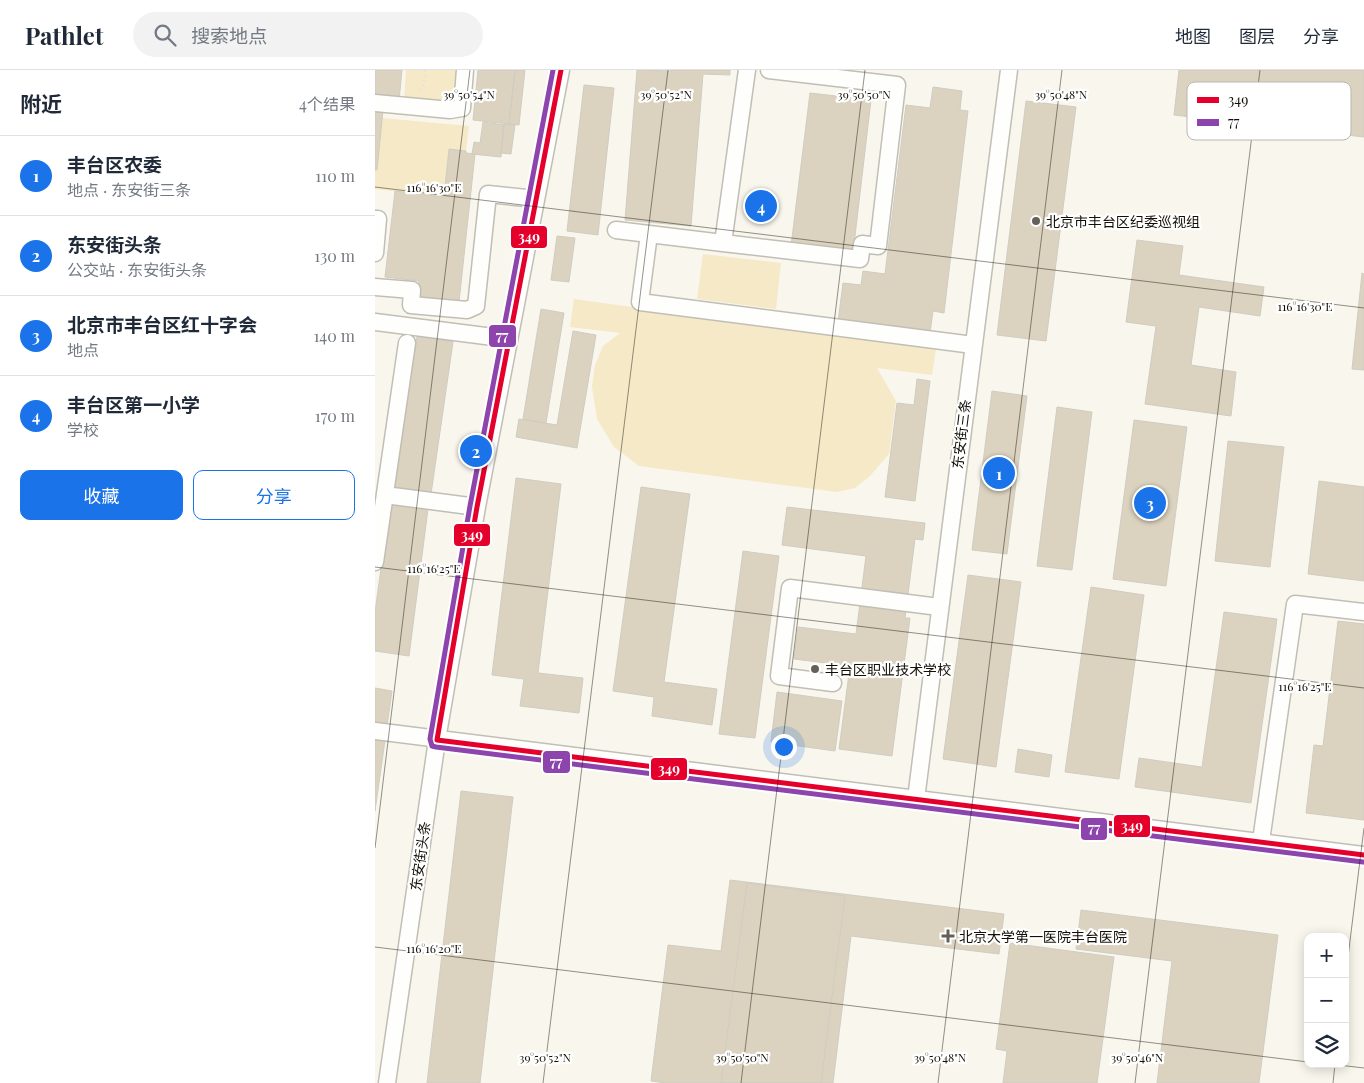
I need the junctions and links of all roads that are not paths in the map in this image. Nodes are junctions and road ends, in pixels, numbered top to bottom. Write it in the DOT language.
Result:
graph roads {
  1 [pos="465,70"];
  2 [pos="561,70"];
  3 [pos="747,70"];
  4 [pos="769,70"];
  5 [pos="1009,70"];
  6 [pos="375,103"];
  7 [pos="537,199"];
  8 [pos="375,219"];
  9 [pos="616,230"];
  10 [pos="649,234"];
  11 [pos="723,243"];
  12 [pos="375,253"];
  13 [pos="375,287"];
  14 [pos="472,308"];
  15 [pos="375,322"];
  16 [pos="479,335"];
  17 [pos="509,339"];
  18 [pos="407,343"];
  19 [pos="973,344"];
  20 [pos="385,495"];
  21 [pos="477,507"];
  22 [pos="375,562"];
  23 [pos="939,607"];
  24 [pos="1364,612"];
  25 [pos="833,683"];
  26 [pos="375,732"];
  27 [pos="437,740"];
  28 [pos="916,798"];
  29 [pos="1261,841"];
  30 [pos="1364,855"];
  31 [pos="387,1083"];
  1 -- 6 [label="street"];
  2 -- 7 [label="street, 东安街头条"];
  3 -- 11 [label="street"];
  4 -- 11 [label="street"];
  5 -- 19 [label="street, 东安街三条"];
  7 -- 14 [label="street"];
  7 -- 17 [label="street, 东安街头条"];
  8 -- 12 [label="street"];
  9 -- 10 [label="street"];
  10 -- 11 [label="street"];
  10 -- 19 [label="street"];
  13 -- 14 [label="street"];
  14 -- 16 [label="street"];
  15 -- 16 [label="street"];
  16 -- 17 [label="street"];
  17 -- 21 [label="street, 东安街头条"];
  18 -- 20 [label="street"];
  19 -- 23 [label="street, 东安街三条"];
  20 -- 21 [label="street"];
  20 -- 22 [label="street"];
  21 -- 27 [label="street, 东安街头条"];
  23 -- 25 [label="street"];
  23 -- 28 [label="street, 东安街三条"];
  24 -- 29 [label="street"];
  26 -- 27 [label="street"];
  27 -- 28 [label="street"];
  27 -- 31 [label="street, 东安街头条"];
  28 -- 29 [label="street"];
  29 -- 30 [label="street"];
}
